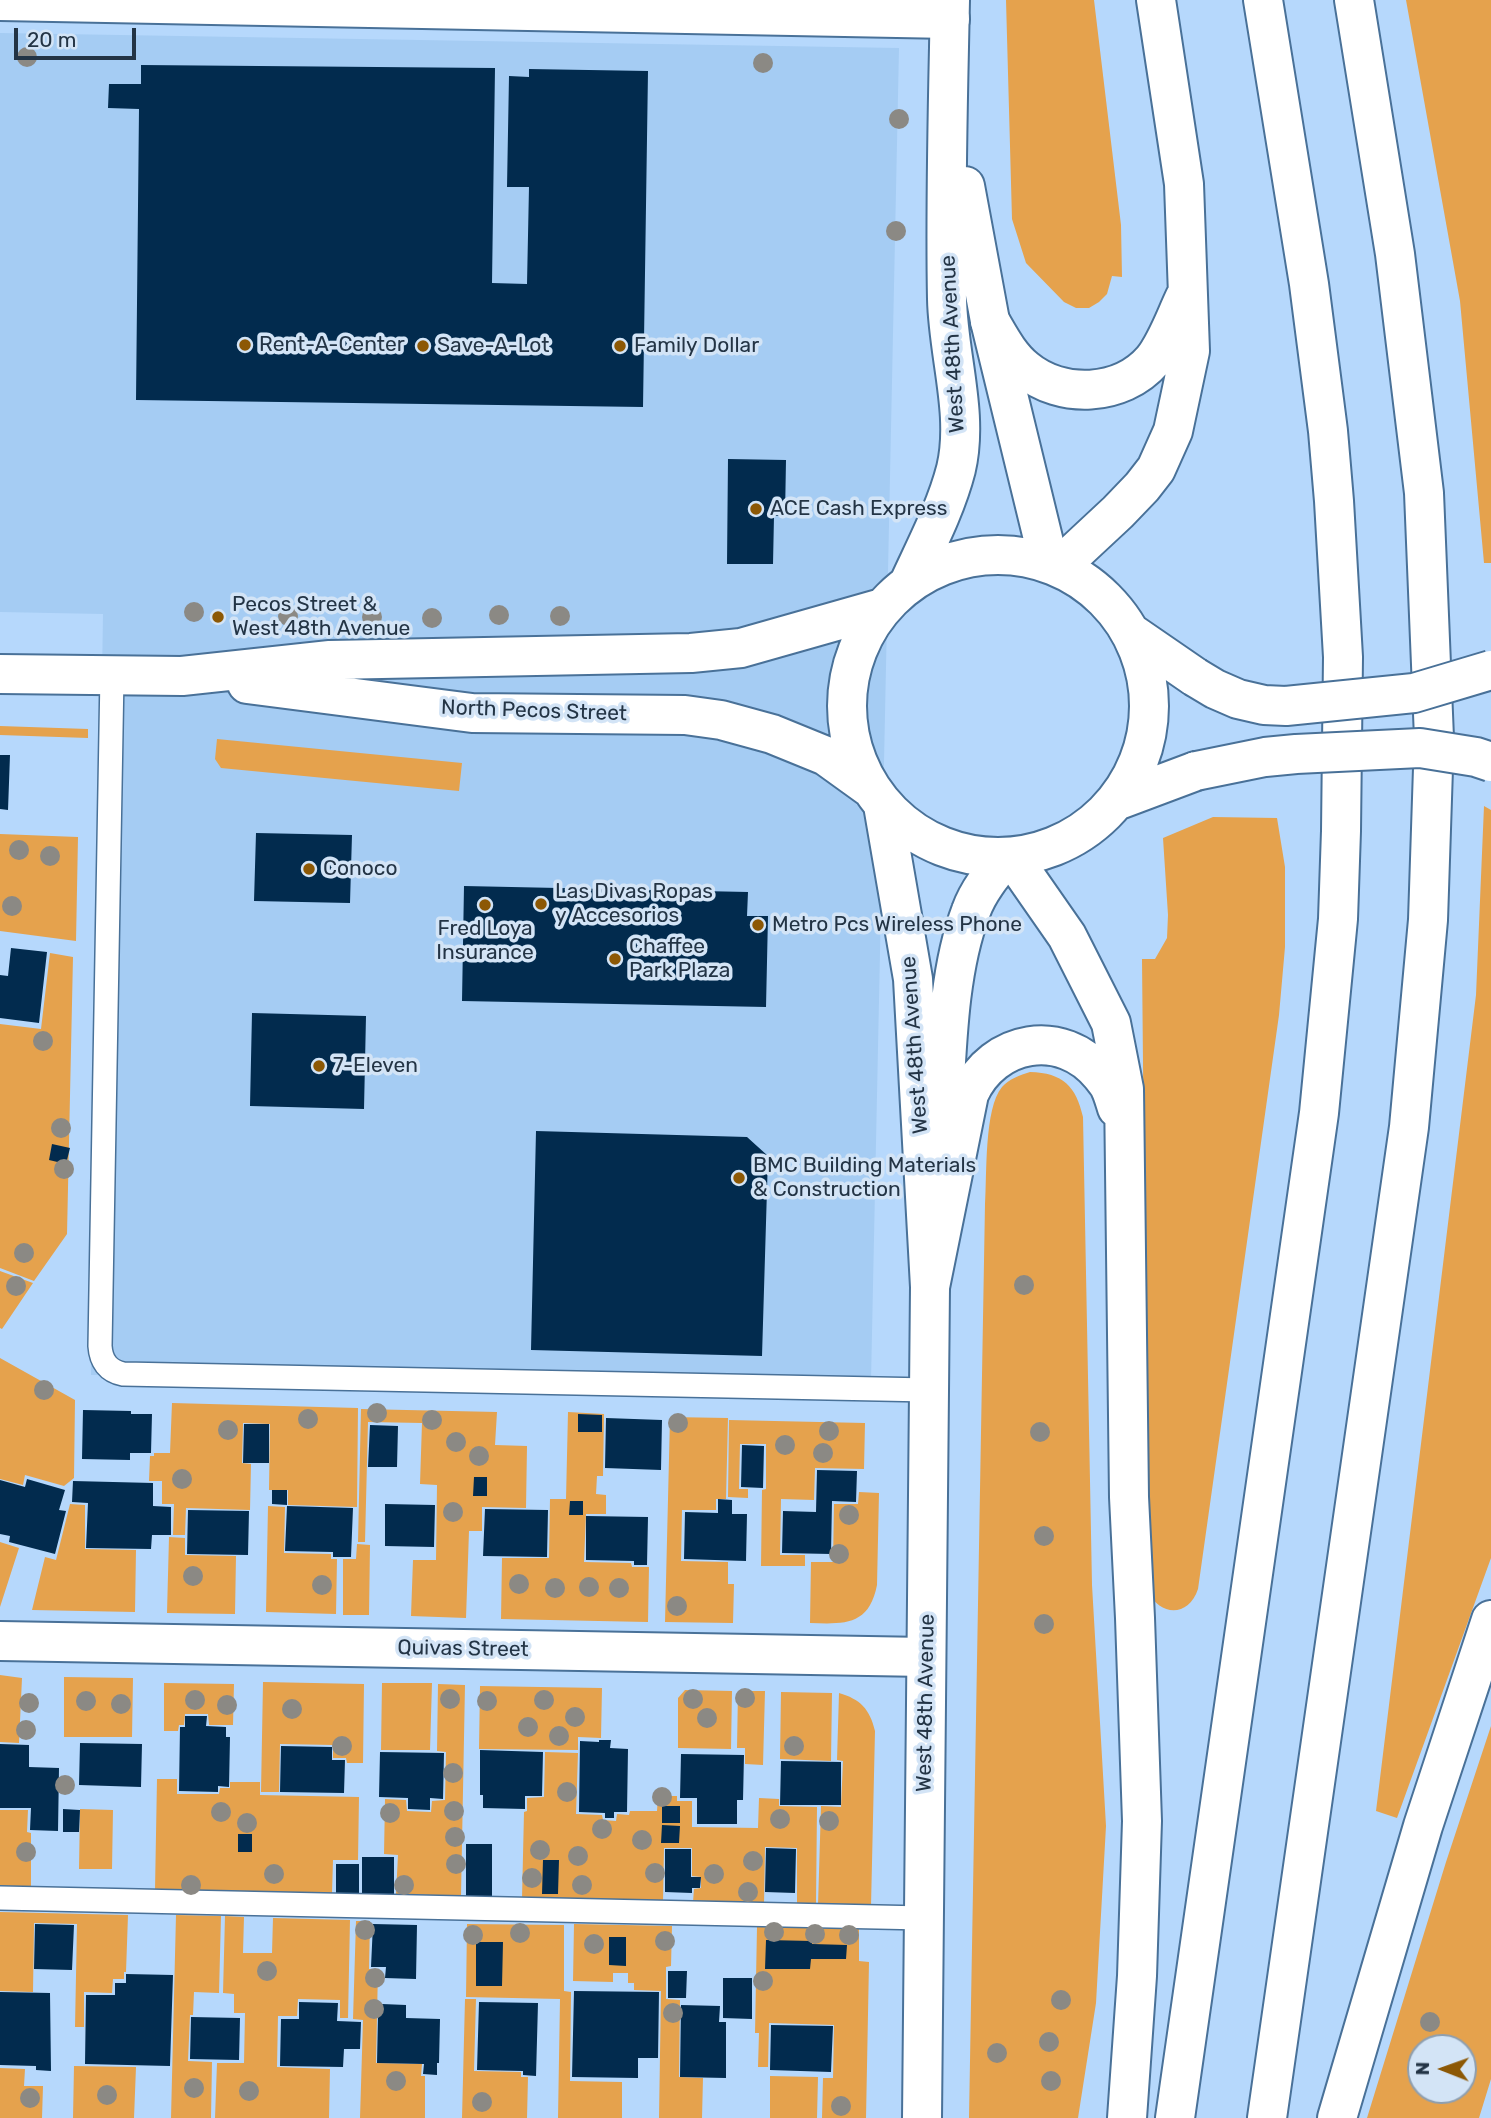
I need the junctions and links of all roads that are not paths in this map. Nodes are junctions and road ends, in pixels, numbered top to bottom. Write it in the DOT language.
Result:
graph roads {
  1 [pos="1156,0"];
  2 [pos="1263,0"];
  3 [pos="1354,0"];
  4 [pos="0,1"];
  5 [pos="213,2"];
  6 [pos="950,9"];
  7 [pos="948,96"];
  8 [pos="1189,289"];
  9 [pos="990,321"];
  10 [pos="1054,565"];
  11 [pos="896,595"];
  12 [pos="1131,633"];
  13 [pos="1491,670"];
  14 [pos="0,674"];
  15 [pos="112,675"];
  16 [pos="182,676"];
  17 [pos="1491,762"];
  18 [pos="877,797"];
  19 [pos="1116,801"];
  20 [pos="1009,857"];
  21 [pos="1124,1146"];
  22 [pos="930,1287"];
  23 [pos="929,1390"];
  24 [pos="1491,1620"];
  25 [pos="0,1641"];
  26 [pos="926,1657"];
  27 [pos="0,1898"];
  28 [pos="924,1919"];
  29 [pos="922,2118"];
  30 [pos="1127,2118"];
  31 [pos="1175,2118"];
  32 [pos="1267,2118"];
  33 [pos="1337,2118"];
  1 -- 8 [label="main road"];
  2 -- 31 [label="main road"];
  3 -- 32 [label="main road"];
  4 -- 5 [label="main road"];
  5 -- 6 [label="main road"];
  6 -- 7 [label="main road, West 48th Avenue"];
  7 -- 9 [label="main road, West 48th Avenue"];
  7 -- 11 [label="main road, West 48th Avenue"];
  8 -- 9 [label="main road"];
  8 -- 10 [label="main road"];
  9 -- 10 [label="main road, West 48th Avenue"];
  10 -- 11 [label="main road"];
  10 -- 12 [label="main road"];
  11 -- 16 [label="main road, North Pecos Street"];
  11 -- 18 [label="main road, West 48th Avenue"];
  12 -- 13 [label="main road, bridge"];
  12 -- 19 [label="main road"];
  14 -- 15 [label="main road, North Pecos Street"];
  15 -- 16 [label="main road, North Pecos Street"];
  15 -- 23 [label="lane"];
  16 -- 18 [label="main road, North Pecos Street"];
  17 -- 19 [label="main road, bridge"];
  18 -- 20 [label="main road, North Pecos Street"];
  18 -- 22 [label="main road, West 48th Avenue"];
  19 -- 20 [label="main road, North Pecos Street"];
  20 -- 21 [label="main road"];
  20 -- 22 [label="main road, West 48th Avenue"];
  21 -- 22 [label="main road"];
  21 -- 30 [label="main road"];
  22 -- 23 [label="main road, West 48th Avenue"];
  23 -- 26 [label="main road, West 48th Avenue"];
  24 -- 33 [label="main road"];
  25 -- 26 [label="main road, Quivas Street"];
  26 -- 28 [label="main road, West 48th Avenue"];
  27 -- 28 [label="lane"];
  28 -- 29 [label="main road, West 48th Avenue"];
}
